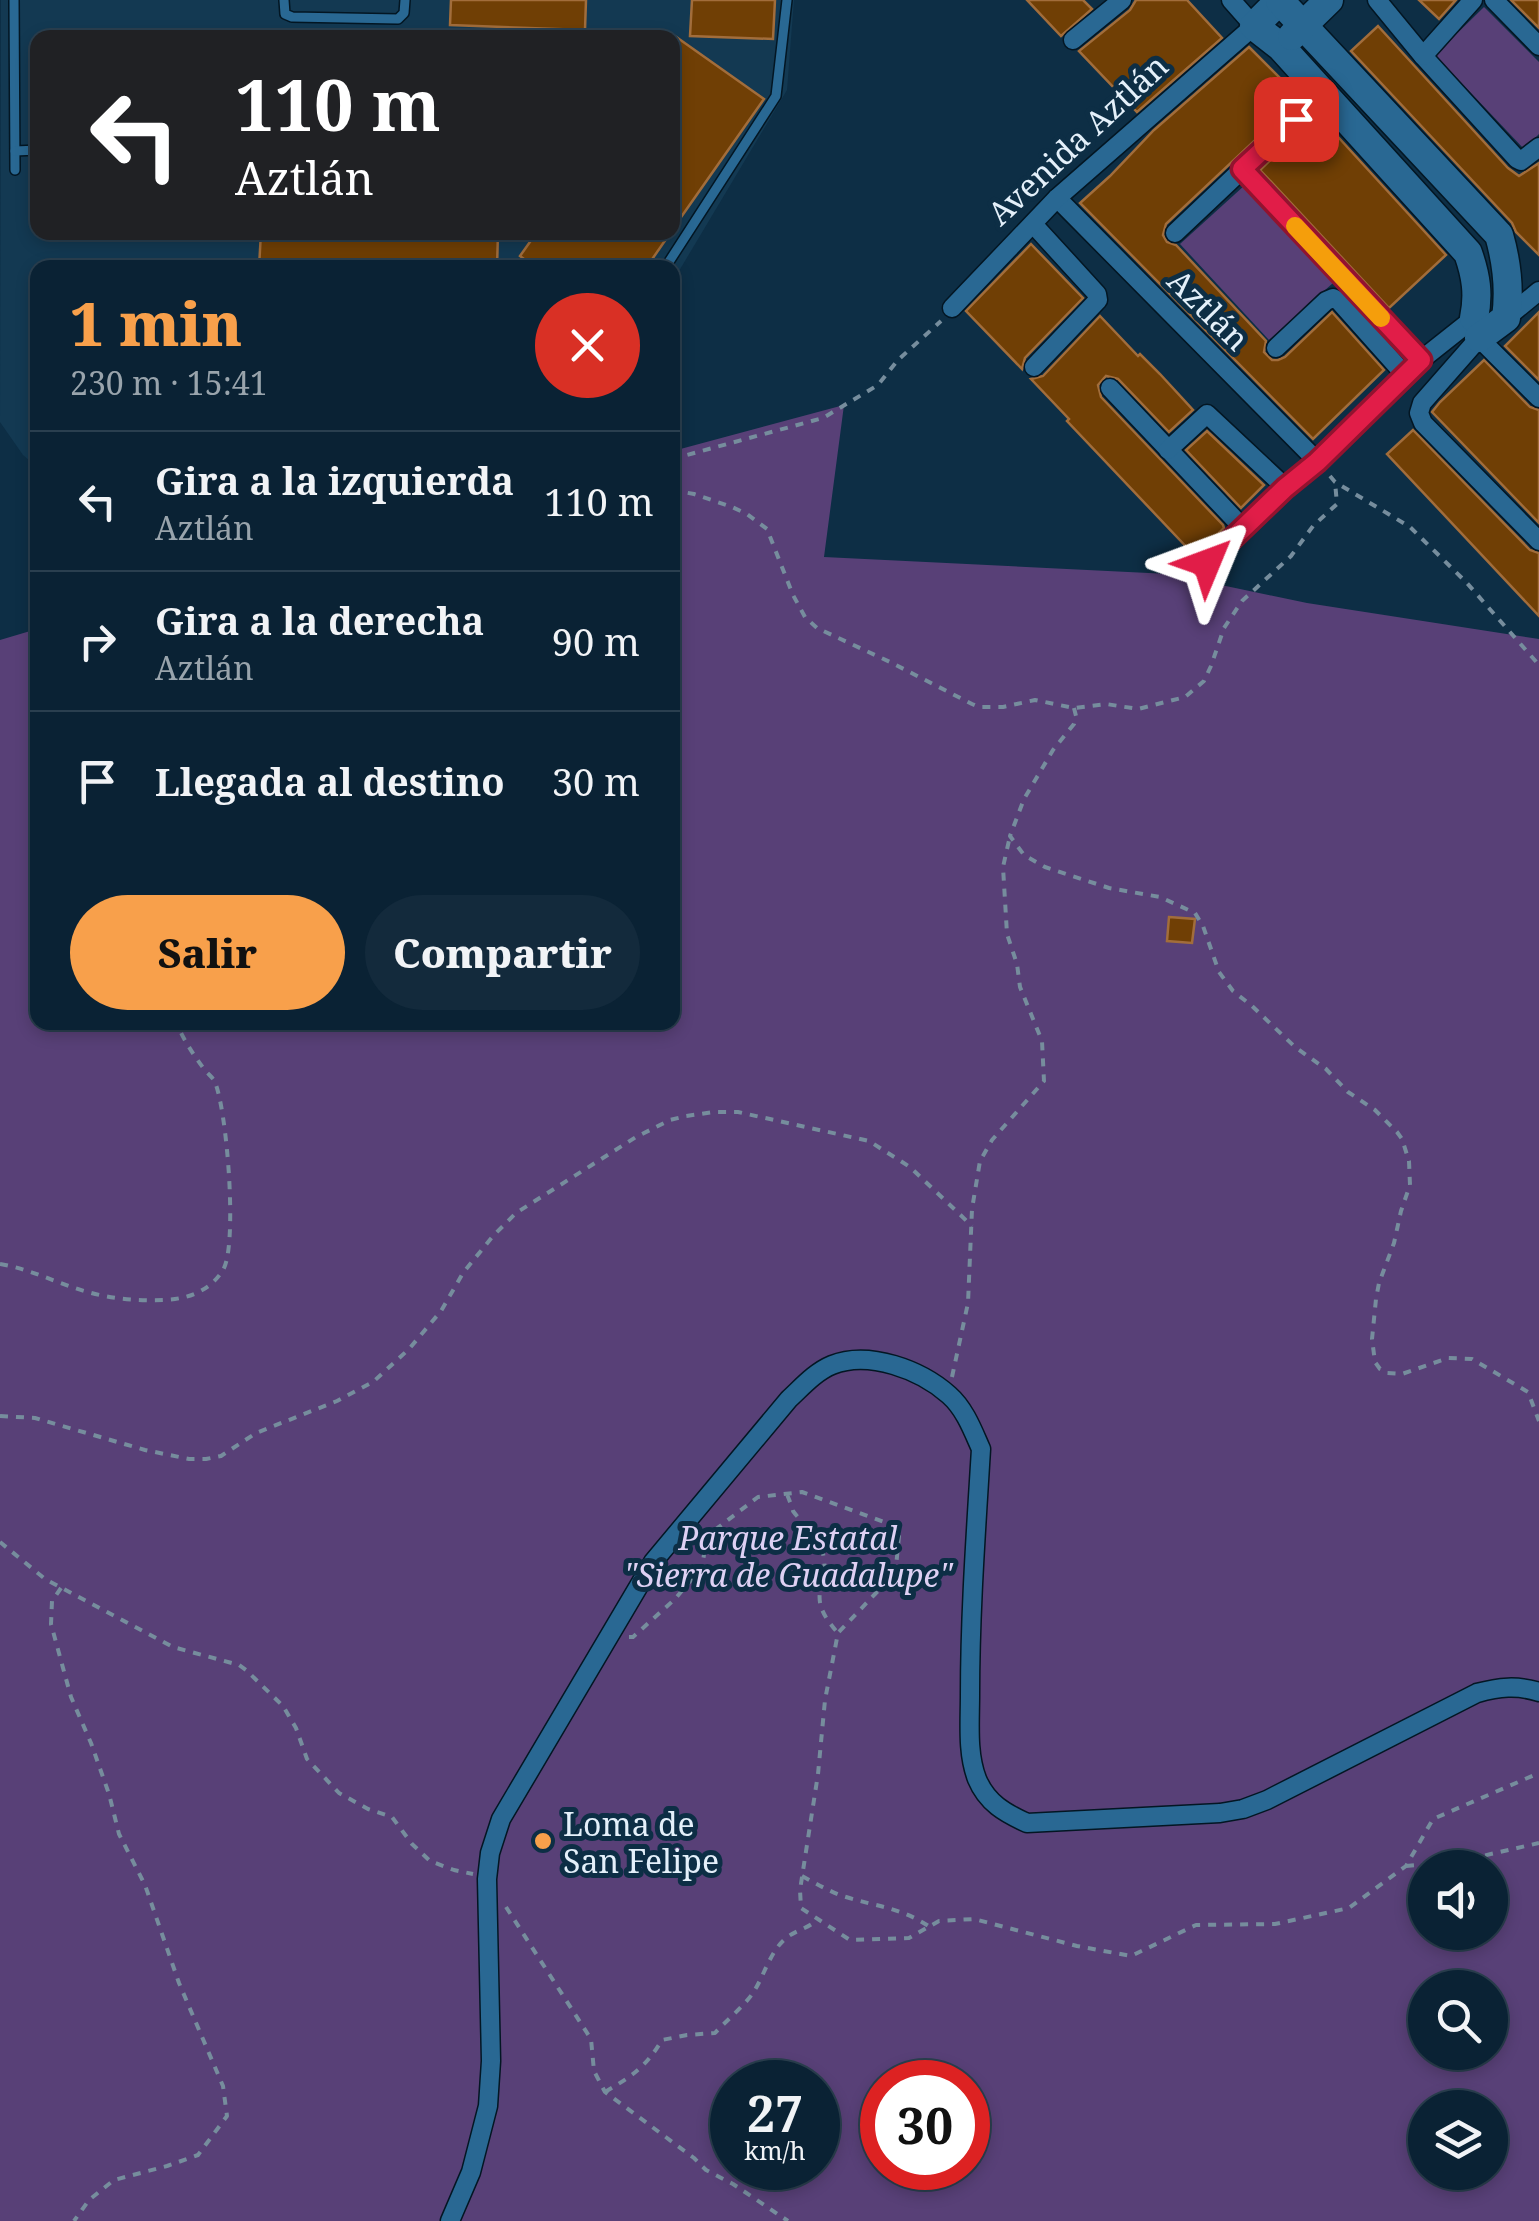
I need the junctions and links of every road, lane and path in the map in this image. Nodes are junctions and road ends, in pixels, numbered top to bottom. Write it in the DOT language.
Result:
graph roads {
  1 [pos="14,0"];
  2 [pos="284,0"];
  3 [pos="405,0"];
  4 [pos="787,0"];
  5 [pos="1231,0"];
  6 [pos="1280,0"];
  7 [pos="1329,0"];
  8 [pos="1377,0"];
  9 [pos="1473,0"];
  10 [pos="1494,0"];
  11 [pos="1109,4"];
  12 [pos="1303,25"];
  13 [pos="1254,26"];
  14 [pos="1073,40"];
  15 [pos="1539,46"];
  16 [pos="1281,47"];
  17 [pos="1423,56"];
  18 [pos="1323,93"];
  19 [pos="1539,146"];
  20 [pos="30,150"];
  21 [pos="16,151"];
  22 [pos="1242,169"];
  23 [pos="16,170"];
  24 [pos="1058,198"];
  25 [pos="1033,224"];
  26 [pos="1175,233"];
  27 [pos="669,260"];
  28 [pos="1539,291"];
  29 [pos="952,308"];
  30 [pos="1506,318"];
  31 [pos="1477,328"];
  32 [pos="1276,348"];
  33 [pos="1421,360"];
  34 [pos="1034,367"];
  35 [pos="1404,376"];
  36 [pos="1110,388"];
  37 [pos="1539,398"];
  38 [pos="1168,450"];
  39 [pos="680,456"];
  40 [pos="1317,462"];
  41 [pos="1335,482"];
  42 [pos="1285,488"];
  43 [pos="680,491"];
  44 [pos="1243,528"];
  45 [pos="1539,542"];
  46 [pos="1207,563"];
  47 [pos="1539,666"];
  48 [pos="1074,708"];
  49 [pos="1010,836"];
  50 [pos="181,1030"];
  51 [pos="972,1226"];
  52 [pos="0,1264"];
  53 [pos="952,1397"];
  54 [pos="0,1416"];
  55 [pos="1539,1421"];
  56 [pos="787,1494"];
  57 [pos="0,1542"];
  58 [pos="62,1588"];
  59 [pos="838,1633"];
  60 [pos="1539,1692"];
  61 [pos="1539,1843"];
  62 [pos="1406,1866"];
  63 [pos="802,1876"];
  64 [pos="487,1879"];
  65 [pos="818,1919"];
  66 [pos="930,1927"];
  67 [pos="606,2092"];
  68 [pos="74,2221"];
  69 [pos="450,2221"];
  70 [pos="788,2221"];
  1 -- 21 [label="lane"];
  2 -- 3 [label="lane"];
  4 -- 27 [label="lane"];
  5 -- 13 [label="street"];
  6 -- 12 [label="street, Avenida Aztlán"];
  6 -- 13 [label="street, Avenida Aztlán"];
  7 -- 12 [label="street"];
  8 -- 17 [label="street"];
  9 -- 17 [label="street"];
  10 -- 15 [label="street"];
  11 -- 14 [label="street"];
  12 -- 16 [label="street"];
  12 -- 30 [label="street, Avenida Aztlán"];
  13 -- 16 [label="street"];
  13 -- 24 [label="street, Avenida Aztlán"];
  16 -- 18 [label="street"];
  17 -- 19 [label="street"];
  18 -- 22 [label="street, Aztlán"];
  18 -- 31 [label="street"];
  20 -- 21 [label="lane"];
  21 -- 23 [label="lane"];
  22 -- 26 [label="street, Aztlán"];
  22 -- 33 [label="street"];
  24 -- 25 [label="street, Avenida Aztlán"];
  24 -- 40 [label="street, Aztlán"];
  25 -- 29 [label="street, Avenida Aztlán"];
  25 -- 34 [label="street"];
  28 -- 30 [label="street"];
  29 -- 39 [label="path"];
  30 -- 31 [label="street"];
  31 -- 33 [label="street"];
  31 -- 37 [label="street"];
  31 -- 45 [label="street"];
  32 -- 35 [label="street, Aztlán"];
  33 -- 35 [label="street"];
  35 -- 40 [label="street"];
  36 -- 38 [label="street"];
  38 -- 42 [label="street"];
  38 -- 44 [label="street"];
  40 -- 41 [label="path"];
  40 -- 42 [label="street"];
  41 -- 47 [label="path"];
  41 -- 48 [label="path"];
  42 -- 44 [label="street"];
  43 -- 48 [label="path"];
  44 -- 46 [label="street"];
  48 -- 49 [label="path"];
  49 -- 51 [label="path"];
  49 -- 55 [label="path"];
  50 -- 52 [label="path"];
  51 -- 53 [label="path"];
  51 -- 54 [label="path"];
  53 -- 60 [label="street"];
  53 -- 64 [label="street"];
  56 -- 59 [label="path"];
  57 -- 58 [label="path"];
  58 -- 64 [label="path"];
  58 -- 68 [label="path"];
  61 -- 62 [label="path"];
  63 -- 66 [label="path"];
  64 -- 67 [label="path"];
  64 -- 69 [label="street"];
  65 -- 67 [label="path"];
  67 -- 70 [label="path"];
}
